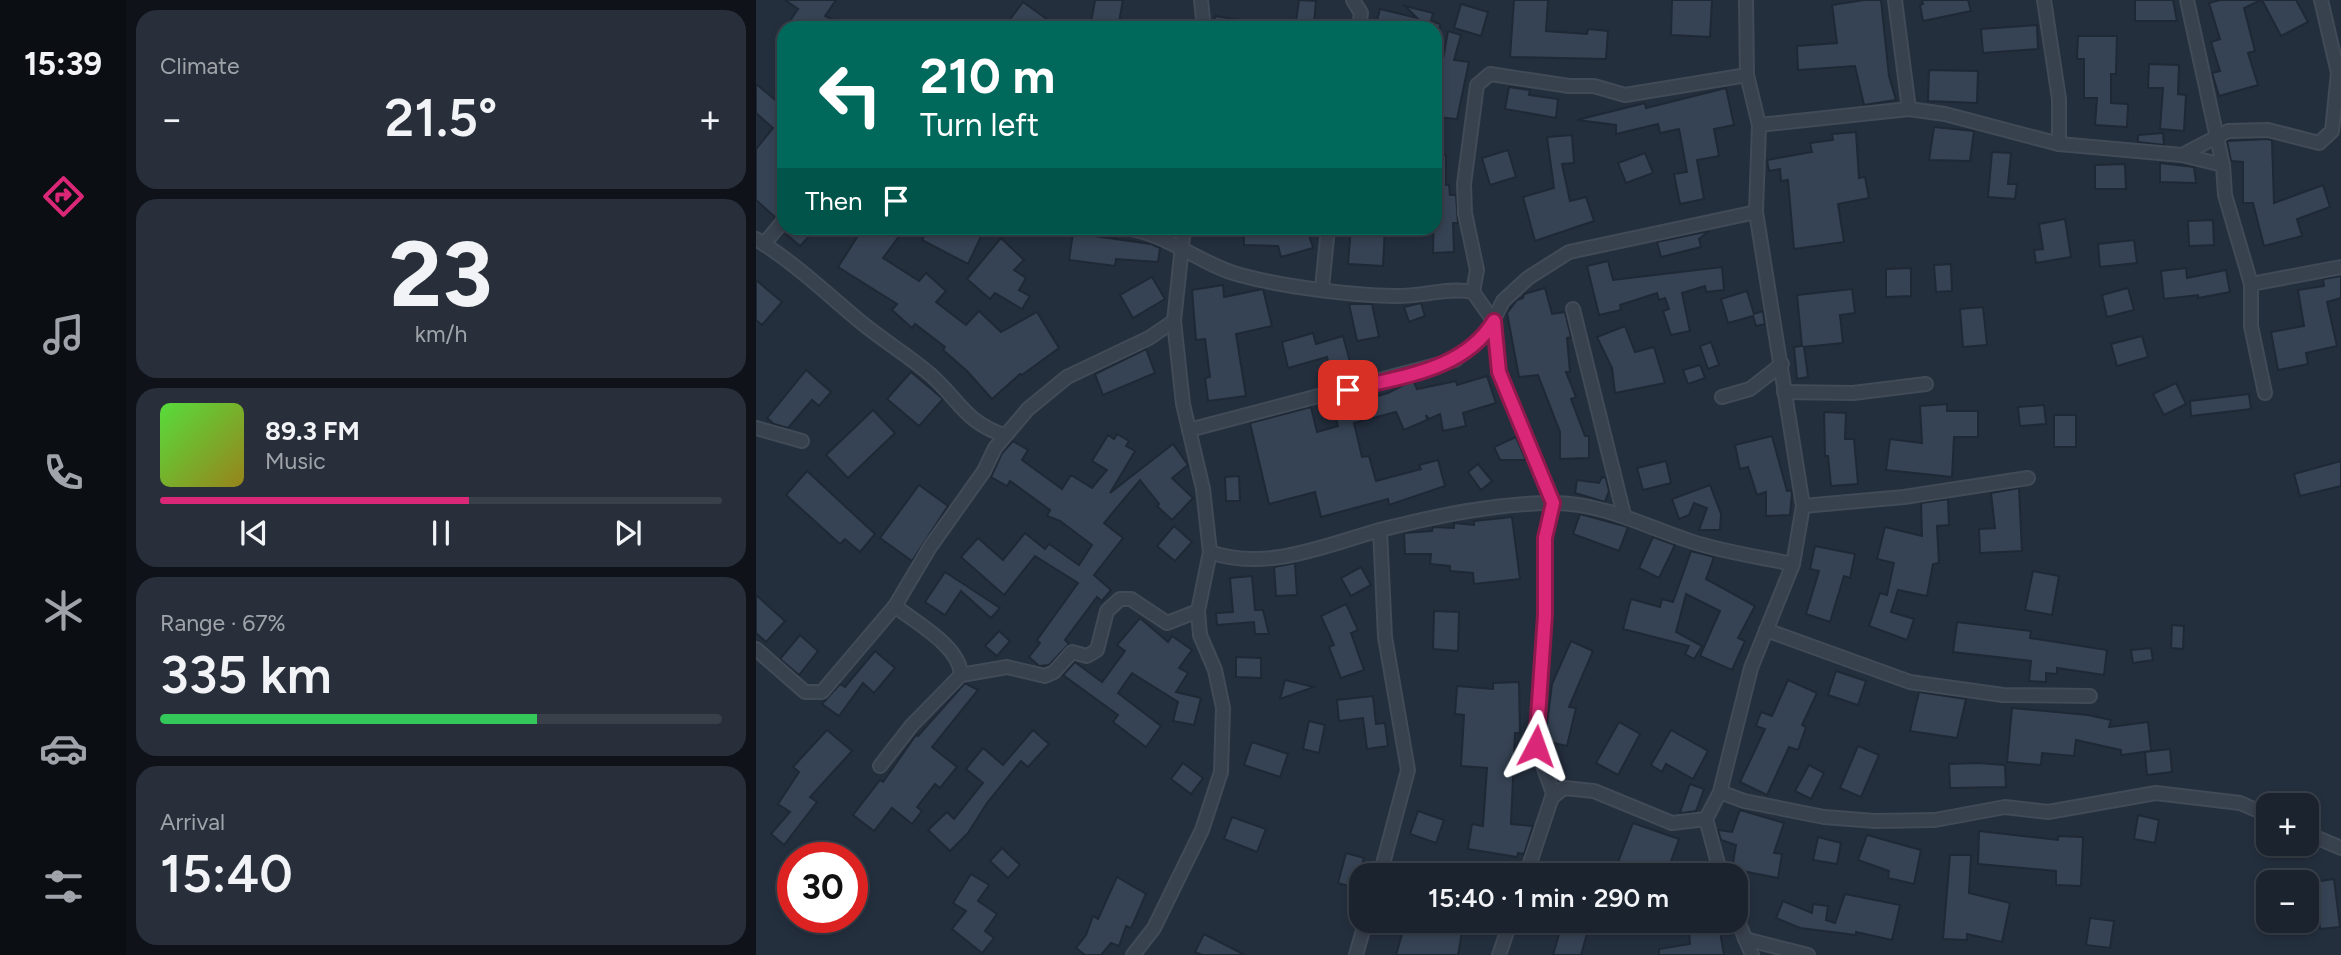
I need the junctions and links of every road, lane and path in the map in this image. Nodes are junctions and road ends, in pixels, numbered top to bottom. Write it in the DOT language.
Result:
graph roads {
  1 [pos="1201,0"];
  2 [pos="1353,0"];
  3 [pos="1746,0"];
  4 [pos="1895,0"];
  5 [pos="2044,0"];
  6 [pos="2187,0"];
  7 [pos="2321,0"];
  8 [pos="1203,21"];
  9 [pos="1360,21"];
  10 [pos="2339,73"];
  11 [pos="1747,75"];
  12 [pos="1909,109"];
  13 [pos="1759,125"];
  14 [pos="2214,136"];
  15 [pos="2059,144"];
  16 [pos="2182,155"];
  17 [pos="2223,165"];
  18 [pos="1756,212"];
  19 [pos="777,226"];
  20 [pos="1158,235"];
  21 [pos="1183,235"];
  22 [pos="1327,235"];
  23 [pos="760,242"];
  24 [pos="1182,250"];
  25 [pos="2341,267"];
  26 [pos="2251,284"];
  27 [pos="1322,288"];
  28 [pos="1473,292"];
  29 [pos="1573,309"];
  30 [pos="1174,321"];
  31 [pos="1494,321"];
  32 [pos="1782,364"];
  33 [pos="1926,384"];
  34 [pos="1784,391"];
  35 [pos="2265,393"];
  36 [pos="1722,397"];
  37 [pos="756,428"];
  38 [pos="1189,430"];
  39 [pos="1004,435"];
  40 [pos="802,440"];
  41 [pos="2028,478"];
  42 [pos="1553,503"];
  43 [pos="1803,506"];
  44 [pos="1624,515"];
  45 [pos="1380,530"];
  46 [pos="1210,552"];
  47 [pos="1793,565"];
  48 [pos="895,606"];
  49 [pos="1198,611"];
  50 [pos="1766,630"];
  51 [pos="756,649"];
  52 [pos="961,675"];
  53 [pos="2090,696"];
  54 [pos="880,766"];
  55 [pos="1720,792"];
  56 [pos="1554,796"];
  57 [pos="2256,810"];
  58 [pos="1706,819"];
  59 [pos="2319,839"];
  60 [pos="2341,848"];
  61 [pos="1383,863"];
  62 [pos="1530,863"];
  63 [pos="1718,863"];
  64 [pos="1362,933"];
  65 [pos="1507,933"];
  66 [pos="1743,933"];
  67 [pos="1745,939"];
  68 [pos="1133,955"];
  69 [pos="1356,955"];
  70 [pos="1499,955"];
  71 [pos="1752,955"];
  72 [pos="1808,955"];
  1 -- 8 [label="street"];
  2 -- 9 [label="street"];
  3 -- 11 [label="street"];
  4 -- 12 [label="street"];
  5 -- 15 [label="street"];
  6 -- 14 [label="street"];
  7 -- 10 [label="street"];
  10 -- 14 [label="street"];
  11 -- 13 [label="street"];
  11 -- 28 [label="street"];
  12 -- 13 [label="street"];
  12 -- 15 [label="street"];
  13 -- 18 [label="street"];
  14 -- 16 [label="street"];
  14 -- 17 [label="street"];
  15 -- 16 [label="street"];
  16 -- 17 [label="street"];
  17 -- 26 [label="street"];
  18 -- 31 [label="street"];
  18 -- 32 [label="street"];
  19 -- 23 [label="street"];
  20 -- 24 [label="street"];
  21 -- 24 [label="street"];
  22 -- 27 [label="street"];
  23 -- 39 [label="street"];
  24 -- 27 [label="street"];
  24 -- 30 [label="street"];
  25 -- 26 [label="street"];
  26 -- 35 [label="street"];
  27 -- 28 [label="street"];
  28 -- 31 [label="street"];
  29 -- 44 [label="street"];
  30 -- 38 [label="street"];
  30 -- 39 [label="street"];
  31 -- 38 [label="street"];
  31 -- 42 [label="street"];
  32 -- 34 [label="street"];
  32 -- 36 [label="street"];
  33 -- 34 [label="street"];
  34 -- 43 [label="street"];
  37 -- 40 [label="street"];
  38 -- 46 [label="street"];
  39 -- 48 [label="street"];
  41 -- 43 [label="street"];
  42 -- 44 [label="street"];
  42 -- 45 [label="street"];
  42 -- 56 [label="street"];
  43 -- 47 [label="street"];
  44 -- 47 [label="street"];
  45 -- 46 [label="street"];
  45 -- 61 [label="street"];
  46 -- 49 [label="street"];
  47 -- 50 [label="street"];
  48 -- 51 [label="street"];
  48 -- 52 [label="street"];
  49 -- 52 [label="street"];
  49 -- 68 [label="street"];
  50 -- 53 [label="street"];
  50 -- 55 [label="street"];
  52 -- 54 [label="street"];
  55 -- 57 [label="street"];
  55 -- 58 [label="street"];
  56 -- 58 [label="street"];
  56 -- 62 [label="street"];
  58 -- 63 [label="street"];
  59 -- 60 [label="street"];
  64 -- 69 [label="street"];
  65 -- 70 [label="street"];
  66 -- 67 [label="street"];
  67 -- 71 [label="street"];
  67 -- 72 [label="street"];
}
